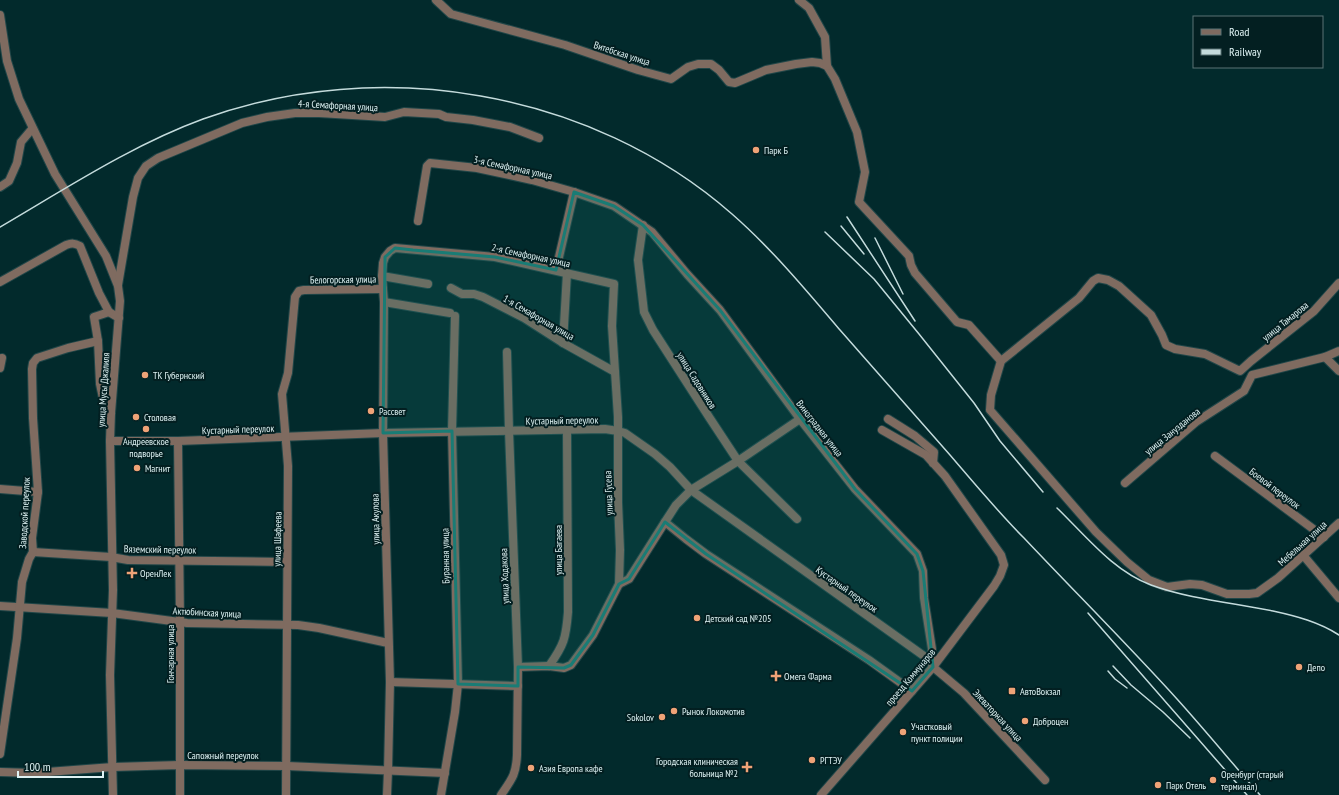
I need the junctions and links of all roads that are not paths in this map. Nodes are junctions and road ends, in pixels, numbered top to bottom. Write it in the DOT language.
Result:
graph roads {
  1 [pos="436,0"];
  2 [pos="799,0"];
  3 [pos="0,15"];
  4 [pos="3,60"];
  5 [pos="827,66"];
  6 [pos="32,129"];
  7 [pos="539,138"];
  8 [pos="0,187"];
  9 [pos="574,192"];
  10 [pos="418,221"];
  11 [pos="643,226"];
  12 [pos="395,248"];
  13 [pos="556,270"];
  14 [pos="567,273"];
  15 [pos="382,276"];
  16 [pos="0,282"];
  17 [pos="1339,283"];
  18 [pos="428,284"];
  19 [pos="614,284"];
  20 [pos="118,286"];
  21 [pos="450,288"];
  22 [pos="383,289"];
  23 [pos="304,290"];
  24 [pos="384,302"];
  25 [pos="109,312"];
  26 [pos="119,318"];
  27 [pos="98,341"];
  28 [pos="563,343"];
  29 [pos="1339,351"];
  30 [pos="507,352"];
  31 [pos="1325,357"];
  32 [pos="2,358"];
  33 [pos="1001,361"];
  34 [pos="0,368"];
  35 [pos="1240,370"];
  36 [pos="1339,371"];
  37 [pos="615,372"];
  38 [pos="1252,375"];
  39 [pos="111,413"];
  40 [pos="800,419"];
  41 [pos="888,419"];
  42 [pos="567,429"];
  43 [pos="882,430"];
  44 [pos="509,431"];
  45 [pos="618,431"];
  46 [pos="452,432"];
  47 [pos="382,433"];
  48 [pos="284,437"];
  49 [pos="110,441"];
  50 [pos="178,441"];
  51 [pos="1215,456"];
  52 [pos="738,461"];
  53 [pos="933,463"];
  54 [pos="1125,483"];
  55 [pos="0,489"];
  56 [pos="691,490"];
  57 [pos="38,492"];
  58 [pos="797,519"];
  59 [pos="665,522"];
  60 [pos="1339,523"];
  61 [pos="1324,537"];
  62 [pos="33,552"];
  63 [pos="1303,555"];
  64 [pos="111,557"];
  65 [pos="179,560"];
  66 [pos="287,562"];
  67 [pos="619,584"];
  68 [pos="1339,598"];
  69 [pos="0,606"];
  70 [pos="20,608"];
  71 [pos="112,613"];
  72 [pos="180,622"];
  73 [pos="286,625"];
  74 [pos="388,643"];
  75 [pos="932,664"];
  76 [pos="549,666"];
  77 [pos="518,667"];
  78 [pos="390,682"];
  79 [pos="458,684"];
  80 [pos="518,686"];
  81 [pos="912,691"];
  82 [pos="0,697"];
  83 [pos="9,697"];
  84 [pos="0,754"];
  85 [pos="180,765"];
  86 [pos="287,766"];
  87 [pos="113,767"];
  88 [pos="388,771"];
  89 [pos="0,772"];
  90 [pos="445,773"];
  91 [pos="1045,780"];
  92 [pos="113,795"];
  93 [pos="180,795"];
  94 [pos="286,795"];
  95 [pos="387,795"];
  96 [pos="441,795"];
  97 [pos="501,795"];
  98 [pos="821,795"];
  1 -- 5 [label="street, Витебская улица"];
  2 -- 5 [label="street"];
  3 -- 4 [label="street, улица Мусы Джалиля"];
  4 -- 6 [label="street, улица Мусы Джалиля"];
  5 -- 33 [label="street"];
  6 -- 8 [label="street"];
  6 -- 20 [label="street, улица Мусы Джалиля"];
  7 -- 20 [label="street, 4-я Семафорная улица"];
  9 -- 10 [label="street, 3-я Семафорная улица"];
  9 -- 11 [label="street, 3-я Семафорная улица"];
  9 -- 13 [label="street"];
  11 -- 40 [label="street, Виноградная улица"];
  11 -- 52 [label="street, улица Садовников"];
  12 -- 13 [label="street, 2-я Семафорная улица"];
  12 -- 15 [label="street, улица Акулова"];
  13 -- 14 [label="street, 2-я Семафорная улица"];
  14 -- 19 [label="street, 2-я Семафорная улица"];
  14 -- 28 [label="street"];
  15 -- 18 [label="street"];
  15 -- 22 [label="street, улица Акулова"];
  16 -- 25 [label="street"];
  17 -- 35 [label="street, улица Тамарова"];
  19 -- 37 [label="street, улица Гусева"];
  20 -- 26 [label="street, улица Мусы Джалиля"];
  21 -- 28 [label="street, 1-я Семафорная улица"];
  22 -- 23 [label="street, Белогорская улица"];
  22 -- 24 [label="street, улица Акулова"];
  23 -- 48 [label="street, улица Шафеева"];
  24 -- 46 [label="street, Буранная улица"];
  24 -- 47 [label="street, улица Акулова"];
  25 -- 26 [label="street"];
  25 -- 27 [label="street"];
  26 -- 39 [label="street, улица Мусы Джалиля"];
  27 -- 39 [label="street"];
  27 -- 57 [label="street, Заводской переулок"];
  28 -- 37 [label="street, 1-я Семафорная улица"];
  29 -- 31 [label="street"];
  30 -- 44 [label="street, улица Ходакова"];
  31 -- 36 [label="street"];
  31 -- 38 [label="street"];
  32 -- 34 [label="street"];
  33 -- 35 [label="street"];
  33 -- 63 [label="street, Мебельная улица"];
  35 -- 38 [label="street"];
  37 -- 45 [label="street, улица Гусева"];
  38 -- 54 [label="street, улица Занузданова"];
  39 -- 49 [label="street, улица Мусы Джалиля"];
  40 -- 52 [label="street"];
  40 -- 75 [label="street, Виноградная улица"];
  41 -- 53 [label="street"];
  42 -- 44 [label="street, Кустарный переулок"];
  42 -- 45 [label="street, Кустарный переулок"];
  42 -- 76 [label="street, улица Багаева"];
  43 -- 53 [label="street"];
  44 -- 46 [label="street, Кустарный переулок"];
  44 -- 77 [label="street, улица Ходакова"];
  45 -- 56 [label="street, Кустарный переулок"];
  45 -- 67 [label="street, улица Гусева"];
  46 -- 47 [label="street, Кустарный переулок"];
  46 -- 79 [label="street, Буранная улица"];
  47 -- 48 [label="street, Кустарный переулок"];
  47 -- 74 [label="street, улица Акулова"];
  48 -- 50 [label="street, Кустарный переулок"];
  48 -- 66 [label="street, улица Шафеева"];
  49 -- 50 [label="street, Кустарный переулок"];
  49 -- 64 [label="street, улица Мусы Джалиля"];
  50 -- 65 [label="street, Гончарная улица"];
  51 -- 61 [label="street, Боевой переулок"];
  52 -- 56 [label="street"];
  52 -- 58 [label="street, улица Садовников"];
  53 -- 75 [label="street, проезд Коммунаров"];
  55 -- 57 [label="street"];
  56 -- 59 [label="street"];
  56 -- 75 [label="street, Кустарный переулок"];
  57 -- 62 [label="street, Заводской переулок"];
  59 -- 67 [label="street"];
  59 -- 81 [label="street"];
  60 -- 61 [label="street, Мебельная улица"];
  61 -- 63 [label="street, Мебельная улица"];
  62 -- 64 [label="street, Вяземский переулок"];
  62 -- 70 [label="street, Заводской переулок"];
  63 -- 68 [label="street"];
  64 -- 65 [label="street, Вяземский переулок"];
  64 -- 71 [label="street, улица Мусы Джалиля"];
  65 -- 66 [label="street, Вяземский переулок"];
  65 -- 72 [label="street, Гончарная улица"];
  66 -- 73 [label="street, улица Шафеева"];
  67 -- 76 [label="street, улица Гусева"];
  69 -- 70 [label="street, Актюбинская улица"];
  70 -- 71 [label="street, Актюбинская улица"];
  70 -- 83 [label="street, Заводской переулок"];
  71 -- 72 [label="street, Актюбинская улица"];
  71 -- 87 [label="street, улица Мусы Джалиля"];
  72 -- 73 [label="street, Актюбинская улица"];
  72 -- 85 [label="street, Гончарная улица"];
  73 -- 74 [label="street, Актюбинская улица"];
  73 -- 86 [label="street, улица Шафеева"];
  74 -- 78 [label="street, улица Акулова"];
  75 -- 81 [label="street, проезд Коммунаров"];
  75 -- 91 [label="street, Элеваторная улица"];
  76 -- 77 [label="street"];
  77 -- 80 [label="street, улица Ходакова"];
  78 -- 79 [label="street"];
  78 -- 88 [label="street, улица Акулова"];
  79 -- 80 [label="street"];
  79 -- 90 [label="street, Буранная улица"];
  80 -- 97 [label="street, улица Ходакова"];
  81 -- 98 [label="street, проезд Коммунаров"];
  82 -- 83 [label="street"];
  83 -- 84 [label="street, Заводской переулок"];
  85 -- 86 [label="street, Сапожный переулок"];
  85 -- 87 [label="street, Сапожный переулок"];
  85 -- 93 [label="street, Гончарная улица"];
  86 -- 88 [label="street, Сапожный переулок"];
  86 -- 94 [label="street, улица Шафеева"];
  87 -- 89 [label="street, Сапожный переулок"];
  87 -- 92 [label="street, улица Мусы Джалиля"];
  88 -- 90 [label="street, Сапожный переулок"];
  88 -- 95 [label="street, улица Акулова"];
  90 -- 96 [label="street, Буранная улица"];
}
